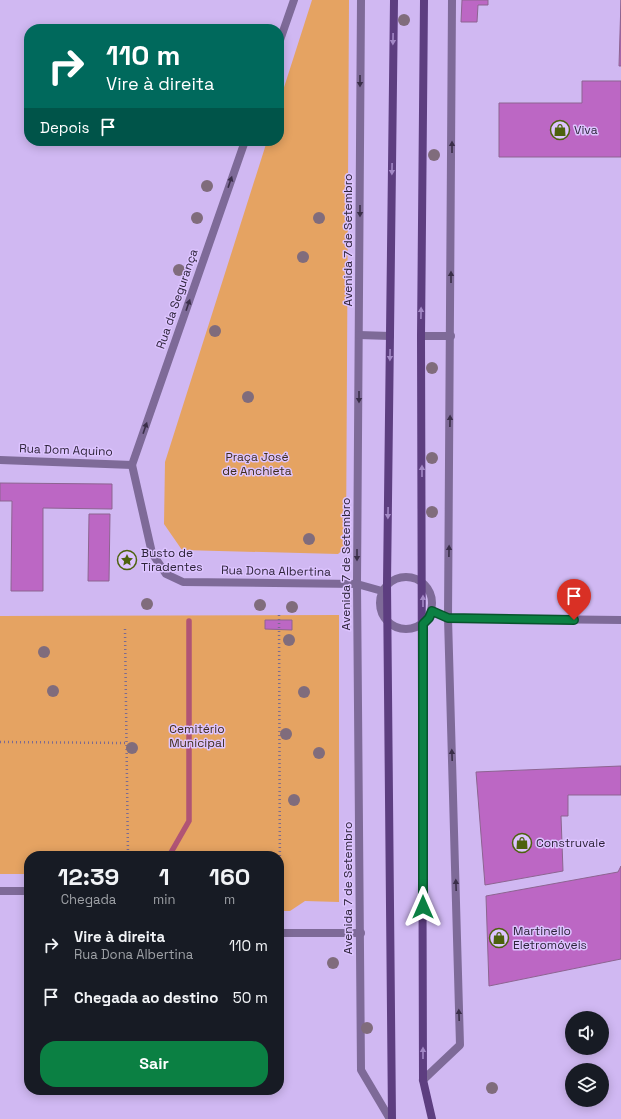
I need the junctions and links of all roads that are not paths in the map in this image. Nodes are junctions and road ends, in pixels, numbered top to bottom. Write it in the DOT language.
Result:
graph roads {
  1 [pos="294,0"];
  2 [pos="361,0"];
  3 [pos="394,0"];
  4 [pos="424,0"];
  5 [pos="452,0"];
  6 [pos="284,29"];
  7 [pos="243,146"];
  8 [pos="359,335"];
  9 [pos="390,336"];
  10 [pos="421,336"];
  11 [pos="451,336"];
  12 [pos="0,460"];
  13 [pos="132,465"];
  14 [pos="423,582"];
  15 [pos="357,584"];
  16 [pos="385,588"];
  17 [pos="432,611"];
  18 [pos="448,618"];
  19 [pos="621,620"];
  20 [pos="389,623"];
  21 [pos="423,624"];
  22 [pos="0,891"];
  23 [pos="24,891"];
  24 [pos="284,933"];
  25 [pos="361,934"];
  26 [pos="423,1080"];
  27 [pos="391,1119"];
  28 [pos="432,1119"];
  1 -- 6 [label="street"];
  2 -- 8 [label="street, Avenida 7 de Setembro, one-way"];
  3 -- 9 [label="main road, Avenida 7 de Setembro, one-way"];
  10 -- 4 [label="main road, one-way"];
  11 -- 5 [label="street, one-way"];
  13 -- 7 [label="street, Rua da Segurança, one-way"];
  8 -- 9 [label="street"];
  8 -- 15 [label="street, Avenida 7 de Setembro, one-way"];
  9 -- 16 [label="main road, Avenida 7 de Setembro, one-way"];
  10 -- 11 [label="street"];
  14 -- 10 [label="main road, one-way"];
  18 -- 11 [label="street, one-way"];
  12 -- 13 [label="street, Rua Dom Aquino"];
  13 -- 15 [label="street, Rua Dona Albertina"];
  14 -- 16 [label="street"];
  14 -- 17 [label="street"];
  21 -- 14 [label="main road, one-way"];
  15 -- 16 [label="street, Rua Dona Albertina"];
  15 -- 25 [label="street, Avenida 7 de Setembro"];
  16 -- 20 [label="main road, Avenida 7 de Setembro"];
  17 -- 18 [label="street"];
  17 -- 21 [label="street"];
  18 -- 19 [label="street"];
  26 -- 18 [label="street, one-way"];
  20 -- 21 [label="street"];
  20 -- 27 [label="main road, Avenida 7 de Setembro"];
  26 -- 21 [label="main road, one-way"];
  22 -- 23 [label="street"];
  24 -- 25 [label="street"];
  25 -- 27 [label="street, Avenida 7 de Setembro"];
  26 -- 28 [label="main road"];
}
